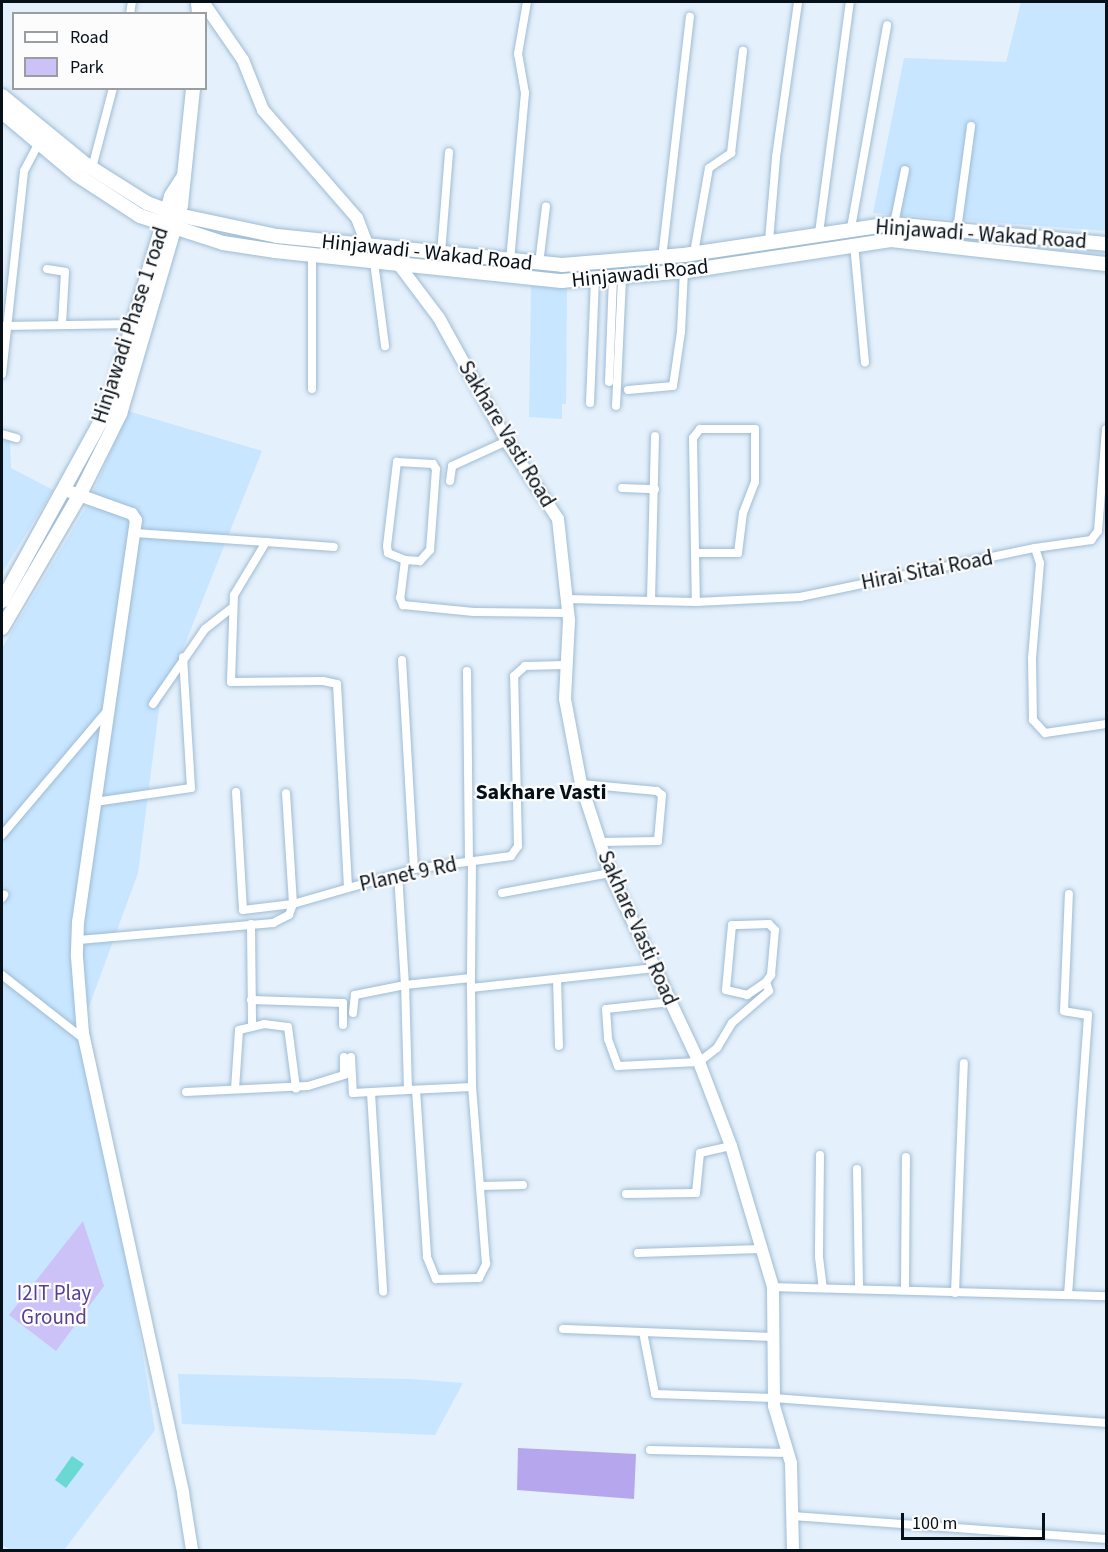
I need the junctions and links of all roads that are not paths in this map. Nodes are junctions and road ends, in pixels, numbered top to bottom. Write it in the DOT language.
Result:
graph roads {
  1 [pos="200,2"];
  2 [pos="527,2"];
  3 [pos="798,2"];
  4 [pos="850,2"];
  5 [pos="690,17"];
  6 [pos="887,25"];
  7 [pos="742,51"];
  8 [pos="112,90"];
  9 [pos="193,90"];
  10 [pos="2,96"];
  11 [pos="2,112"];
  12 [pos="971,126"];
  13 [pos="39,143"];
  14 [pos="449,152"];
  15 [pos="92,168"];
  16 [pos="905,170"];
  17 [pos="546,206"];
  18 [pos="173,213"];
  19 [pos="894,224"];
  20 [pos="168,228"];
  21 [pos="851,228"];
  22 [pos="957,230"];
  23 [pos="819,233"];
  24 [pos="769,241"];
  25 [pos="1107,243"];
  26 [pos="854,244"];
  27 [pos="368,246"];
  28 [pos="402,250"];
  29 [pos="694,253"];
  30 [pos="441,254"];
  31 [pos="312,255"];
  32 [pos="662,258"];
  33 [pos="510,261"];
  34 [pos="374,262"];
  35 [pos="539,264"];
  36 [pos="1107,264"];
  37 [pos="399,265"];
  38 [pos="46,269"];
  39 [pos="684,271"];
  40 [pos="617,278"];
  41 [pos="594,280"];
  42 [pos="62,324"];
  43 [pos="132,324"];
  44 [pos="5,325"];
  45 [pos="148,327"];
  46 [pos="384,346"];
  47 [pos="865,362"];
  48 [pos="2,374"];
  49 [pos="609,382"];
  50 [pos="312,388"];
  51 [pos="628,390"];
  52 [pos="590,403"];
  53 [pos="616,406"];
  54 [pos="1107,429"];
  55 [pos="2,434"];
  56 [pos="655,436"];
  57 [pos="16,438"];
  58 [pos="507,441"];
  59 [pos="450,481"];
  60 [pos="622,488"];
  61 [pos="655,489"];
  62 [pos="65,490"];
  63 [pos="79,496"];
  64 [pos="135,533"];
  65 [pos="266,543"];
  66 [pos="334,547"];
  67 [pos="1035,548"];
  68 [pos="696,553"];
  69 [pos="405,560"];
  70 [pos="567,599"];
  71 [pos="651,600"];
  72 [pos="2,601"];
  73 [pos="696,602"];
  74 [pos="231,609"];
  75 [pos="568,613"];
  76 [pos="2,628"];
  77 [pos="183,657"];
  78 [pos="402,660"];
  79 [pos="566,665"];
  80 [pos="466,671"];
  81 [pos="153,704"];
  82 [pos="107,711"];
  83 [pos="1107,724"];
  84 [pos="581,784"];
  85 [pos="236,792"];
  86 [pos="286,793"];
  87 [pos="95,802"];
  88 [pos="2,835"];
  89 [pos="600,842"];
  90 [pos="471,861"];
  91 [pos="414,869"];
  92 [pos="610,873"];
  93 [pos="398,874"];
  94 [pos="348,887"];
  95 [pos="502,893"];
  96 [pos="1069,894"];
  97 [pos="293,904"];
  98 [pos="266,909"];
  99 [pos="264,923"];
  100 [pos="251,924"];
  101 [pos="79,940"];
  102 [pos="655,968"];
  103 [pos="2,975"];
  104 [pos="471,978"];
  105 [pos="557,979"];
  106 [pos="766,982"];
  107 [pos="405,984"];
  108 [pos="471,988"];
  109 [pos="251,1000"];
  110 [pos="671,1002"];
  111 [pos="353,1013"];
  112 [pos="252,1025"];
  113 [pos="343,1025"];
  114 [pos="84,1039"];
  115 [pos="559,1046"];
  116 [pos="699,1062"];
  117 [pos="964,1063"];
  118 [pos="472,1087"];
  119 [pos="296,1088"];
  120 [pos="235,1089"];
  121 [pos="412,1090"];
  122 [pos="186,1092"];
  123 [pos="371,1093"];
  124 [pos="730,1146"];
  125 [pos="820,1155"];
  126 [pos="906,1157"];
  127 [pos="857,1169"];
  128 [pos="480,1185"];
  129 [pos="523,1185"];
  130 [pos="626,1194"];
  131 [pos="761,1249"];
  132 [pos="638,1253"];
  133 [pos="773,1287"];
  134 [pos="823,1288"];
  135 [pos="859,1289"];
  136 [pos="905,1290"];
  137 [pos="382,1292"];
  138 [pos="955,1293"];
  139 [pos="1068,1295"];
  140 [pos="1107,1296"];
  141 [pos="563,1329"];
  142 [pos="643,1332"];
  143 [pos="775,1337"];
  144 [pos="774,1398"];
  145 [pos="1107,1423"];
  146 [pos="650,1450"];
  147 [pos="788,1453"];
  148 [pos="793,1516"];
  149 [pos="1107,1539"];
  150 [pos="192,1551"];
  151 [pos="793,1551"];
  1 -- 27 [label="street"];
  2 -- 33 [label="street"];
  3 -- 24 [label="street"];
  4 -- 23 [label="street"];
  5 -- 32 [label="street"];
  6 -- 21 [label="street"];
  7 -- 29 [label="street"];
  8 -- 15 [label="street"];
  9 -- 18 [label="main road, Hinjawadi Phase 1 road"];
  10 -- 15 [label="main road, Hinjawadi - Wakad Road"];
  11 -- 13 [label="main road, Hinjawadi Road"];
  12 -- 22 [label="street"];
  13 -- 20 [label="main road, Hinjawadi Road"];
  13 -- 44 [label="street"];
  14 -- 30 [label="street"];
  15 -- 18 [label="main road, Hinjawadi - Wakad Road"];
  16 -- 19 [label="street"];
  17 -- 35 [label="street"];
  18 -- 20 [label="main road, Hinjawadi Phase 1 road"];
  18 -- 27 [label="main road, Hinjawadi - Wakad Road"];
  19 -- 21 [label="main road, Hinjawadi - Wakad Road"];
  19 -- 22 [label="main road, Hinjawadi - Wakad Road"];
  20 -- 31 [label="main road, Hinjawadi Road"];
  20 -- 43 [label="main road, Hinjawadi Phase 1 road"];
  20 -- 45 [label="main road, Hinjawadi Phase 1 road"];
  21 -- 23 [label="main road, Hinjawadi - Wakad Road"];
  22 -- 25 [label="main road, Hinjawadi - Wakad Road"];
  23 -- 24 [label="main road, Hinjawadi - Wakad Road"];
  24 -- 29 [label="main road, Hinjawadi - Wakad Road"];
  26 -- 36 [label="main road, Hinjawadi Road"];
  26 -- 39 [label="main road, Hinjawadi Road"];
  26 -- 47 [label="street"];
  27 -- 28 [label="main road, Hinjawadi - Wakad Road"];
  28 -- 30 [label="main road, Hinjawadi - Wakad Road"];
  28 -- 37 [label="street"];
  29 -- 32 [label="main road, Hinjawadi - Wakad Road"];
  30 -- 33 [label="main road, Hinjawadi - Wakad Road"];
  31 -- 34 [label="main road, Hinjawadi Road"];
  31 -- 50 [label="street"];
  32 -- 35 [label="main road, Hinjawadi - Wakad Road"];
  33 -- 35 [label="main road, Hinjawadi - Wakad Road"];
  34 -- 37 [label="main road, Hinjawadi Road"];
  34 -- 46 [label="street"];
  37 -- 41 [label="main road, Hinjawadi Road"];
  37 -- 58 [label="street, Sakhare Vasti Road"];
  38 -- 42 [label="street"];
  39 -- 40 [label="main road, Hinjawadi Road"];
  39 -- 51 [label="street"];
  40 -- 41 [label="main road, Hinjawadi Road"];
  40 -- 49 [label="street"];
  40 -- 53 [label="street"];
  41 -- 52 [label="street"];
  42 -- 43 [label="street"];
  42 -- 44 [label="street"];
  43 -- 45 [label="street"];
  43 -- 62 [label="main road, Hinjawadi Phase 1 road"];
  44 -- 48 [label="street"];
  45 -- 63 [label="main road, Hinjawadi Phase 1 road"];
  54 -- 67 [label="street, Hirai Sitai Road"];
  55 -- 57 [label="street"];
  56 -- 61 [label="street"];
  58 -- 59 [label="street"];
  58 -- 70 [label="street, Sakhare Vasti Road"];
  60 -- 61 [label="street"];
  61 -- 71 [label="street"];
  62 -- 63 [label="street"];
  62 -- 72 [label="main road, Hinjawadi Phase 1 road"];
  63 -- 64 [label="street"];
  63 -- 76 [label="main road, Hinjawadi Phase 1 road"];
  64 -- 65 [label="street"];
  64 -- 82 [label="street"];
  65 -- 66 [label="street"];
  65 -- 74 [label="street"];
  67 -- 73 [label="street, Hirai Sitai Road"];
  67 -- 83 [label="street"];
  68 -- 68 [label="street"];
  68 -- 73 [label="street"];
  69 -- 69 [label="street"];
  69 -- 75 [label="street"];
  70 -- 71 [label="street, Hirai Sitai Road"];
  70 -- 75 [label="street, Sakhare Vasti Road"];
  71 -- 73 [label="street, Hirai Sitai Road"];
  74 -- 77 [label="street"];
  74 -- 94 [label="street"];
  75 -- 79 [label="street, Sakhare Vasti Road"];
  77 -- 81 [label="street"];
  77 -- 87 [label="street"];
  78 -- 91 [label="street"];
  79 -- 84 [label="street, Sakhare Vasti Road"];
  79 -- 90 [label="street, Planet 9 Rd"];
  80 -- 90 [label="street"];
  82 -- 87 [label="street"];
  82 -- 88 [label="street"];
  84 -- 89 [label="street, Sakhare Vasti Road"];
  84 -- 89 [label="street"];
  85 -- 98 [label="street"];
  86 -- 97 [label="street"];
  87 -- 101 [label="street"];
  89 -- 92 [label="street, Sakhare Vasti Road"];
  90 -- 91 [label="street, Planet 9 Rd"];
  90 -- 104 [label="street"];
  91 -- 93 [label="street, Planet 9 Rd"];
  92 -- 95 [label="street"];
  92 -- 102 [label="street, Sakhare Vasti Road"];
  93 -- 94 [label="street, Planet 9 Rd"];
  93 -- 107 [label="street"];
  94 -- 97 [label="street, Planet 9 Rd"];
  96 -- 139 [label="street"];
  97 -- 98 [label="street"];
  97 -- 99 [label="street, Planet 9 Rd"];
  98 -- 99 [label="street"];
  99 -- 100 [label="street, Planet 9 Rd"];
  100 -- 101 [label="street, Planet 9 Rd"];
  100 -- 109 [label="street"];
  101 -- 114 [label="street"];
  102 -- 105 [label="street"];
  102 -- 110 [label="street, Sakhare Vasti Road"];
  103 -- 114 [label="street"];
  104 -- 107 [label="street"];
  104 -- 108 [label="street"];
  105 -- 108 [label="street"];
  105 -- 115 [label="street"];
  106 -- 106 [label="street"];
  106 -- 116 [label="street"];
  107 -- 111 [label="street"];
  107 -- 121 [label="street"];
  108 -- 118 [label="street"];
  109 -- 112 [label="street"];
  109 -- 113 [label="street"];
  110 -- 116 [label="street, Sakhare Vasti Road"];
  110 -- 116 [label="street"];
  112 -- 119 [label="street"];
  112 -- 120 [label="street"];
  114 -- 150 [label="street"];
  116 -- 124 [label="street, Sakhare Vasti Road"];
  117 -- 138 [label="street"];
  118 -- 121 [label="street"];
  118 -- 128 [label="street"];
  119 -- 120 [label="street"];
  119 -- 123 [label="street"];
  120 -- 122 [label="street"];
  121 -- 123 [label="street"];
  121 -- 128 [label="street"];
  123 -- 137 [label="street"];
  124 -- 130 [label="street"];
  124 -- 131 [label="street, Sakhare Vasti Road"];
  125 -- 134 [label="street"];
  126 -- 136 [label="street"];
  127 -- 135 [label="street"];
  128 -- 129 [label="street"];
  131 -- 132 [label="street"];
  131 -- 133 [label="street, Sakhare Vasti Road"];
  133 -- 134 [label="street"];
  133 -- 143 [label="street, Sakhare Vasti Road"];
  134 -- 135 [label="street"];
  135 -- 136 [label="street"];
  136 -- 138 [label="street"];
  138 -- 139 [label="street"];
  139 -- 140 [label="street"];
  141 -- 142 [label="street"];
  142 -- 143 [label="street"];
  142 -- 144 [label="street"];
  143 -- 144 [label="street, Sakhare Vasti Road"];
  144 -- 145 [label="street"];
  144 -- 147 [label="street, Sakhare Vasti Road"];
  146 -- 147 [label="street"];
  147 -- 148 [label="street, Sakhare Vasti Road"];
  148 -- 149 [label="street"];
  148 -- 151 [label="street, Sakhare Vasti Road"];
}
